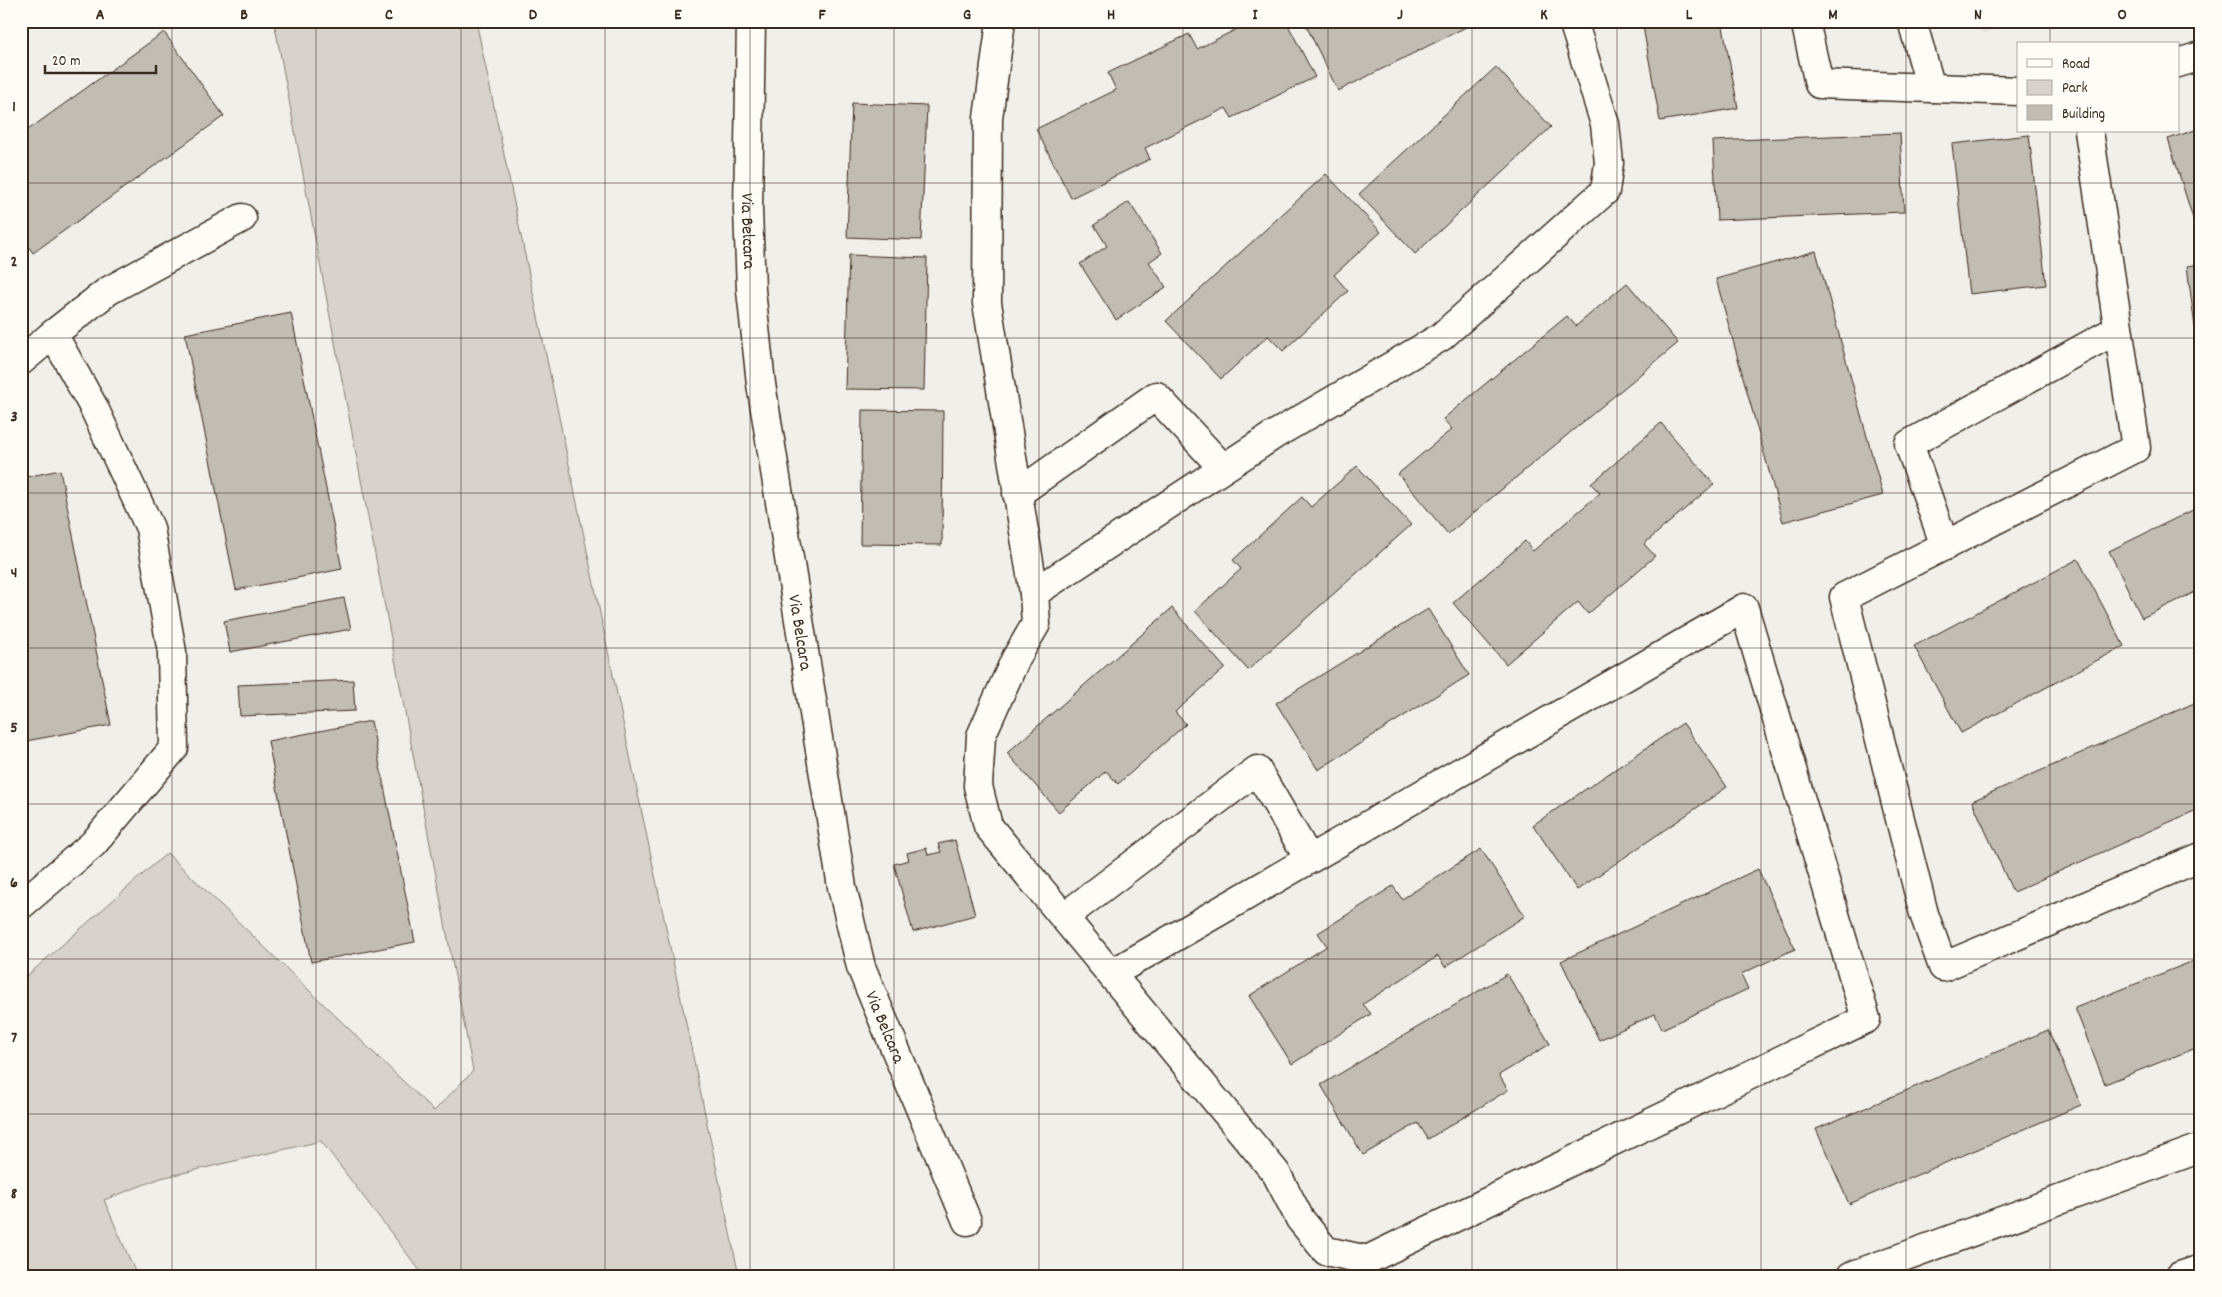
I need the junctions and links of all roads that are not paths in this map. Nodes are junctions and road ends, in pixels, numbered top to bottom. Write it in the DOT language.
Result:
graph roads {
  1 [pos="751,21"];
  2 [pos="1001,21"];
  3 [pos="1573,21"];
  4 [pos="1805,21"];
  5 [pos="1912,21"];
  6 [pos="2201,56"];
  7 [pos="2180,62"];
  8 [pos="1931,88"];
  9 [pos="2017,91"];
  10 [pos="2089,132"];
  11 [pos="242,218"];
  12 [pos="2118,330"];
  13 [pos="53,334"];
  14 [pos="21,361"];
  15 [pos="1223,468"];
  16 [pos="1018,494"];
  17 [pos="1945,546"];
  18 [pos="1034,593"];
  19 [pos="2201,857"];
  20 [pos="1309,859"];
  21 [pos="21,905"];
  22 [pos="1064,917"];
  23 [pos="1111,974"];
  24 [pos="2201,1148"];
  25 [pos="967,1221"];
  26 [pos="2201,1268"];
  27 [pos="1851,1276"];
  28 [pos="2180,1276"];
  1 -- 25 [label="street, Via Belcara"];
  2 -- 16 [label="street"];
  3 -- 15 [label="street"];
  4 -- 8 [label="street"];
  5 -- 8 [label="street"];
  6 -- 7 [label="street"];
  8 -- 9 [label="street"];
  10 -- 12 [label="street"];
  11 -- 13 [label="street"];
  12 -- 17 [label="street"];
  12 -- 17 [label="street"];
  13 -- 14 [label="street"];
  13 -- 21 [label="street"];
  15 -- 16 [label="street"];
  15 -- 18 [label="street"];
  16 -- 18 [label="street"];
  17 -- 19 [label="street"];
  18 -- 22 [label="street"];
  20 -- 22 [label="street"];
  20 -- 23 [label="street"];
  20 -- 23 [label="street"];
  22 -- 23 [label="street"];
  24 -- 27 [label="street"];
  26 -- 28 [label="street"];
}
